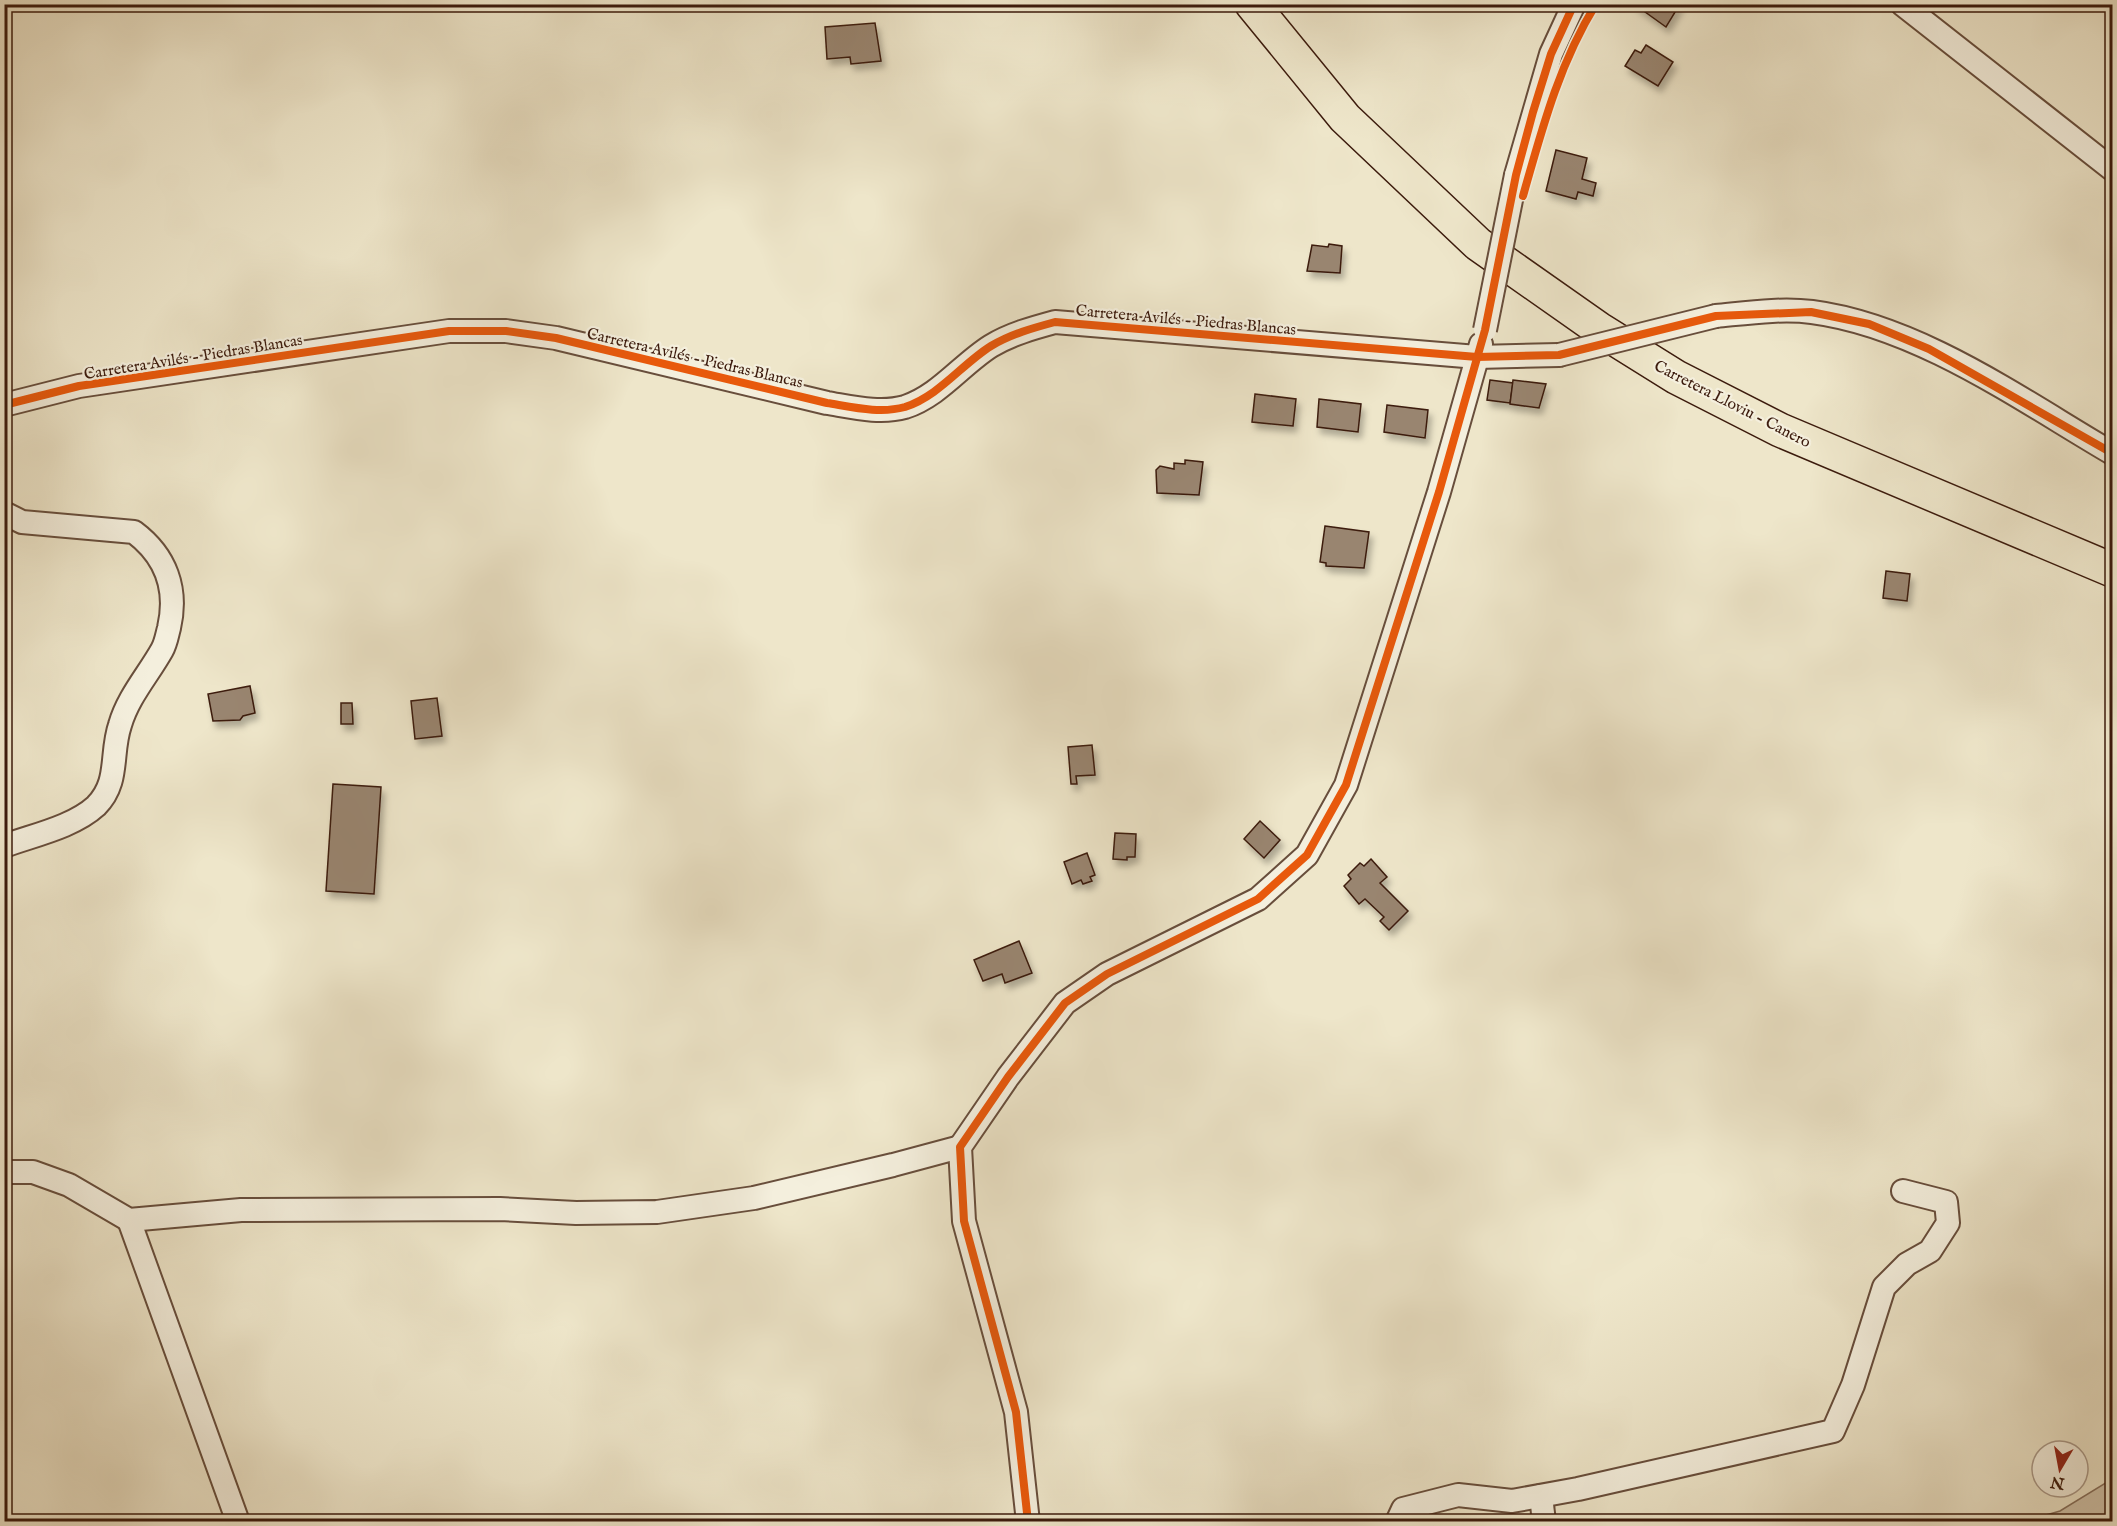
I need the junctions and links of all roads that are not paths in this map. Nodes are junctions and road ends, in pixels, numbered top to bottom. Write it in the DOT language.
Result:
graph roads {
  1 [pos="1252,4"];
  2 [pos="1902,4"];
  3 [pos="1564,8"];
  4 [pos="2112,169"];
  5 [pos="1477,357"];
  6 [pos="4,405"];
  7 [pos="2112,453"];
  8 [pos="4,513"];
  9 [pos="2112,570"];
  10 [pos="4,846"];
  11 [pos="960,1147"];
  12 [pos="4,1172"];
  13 [pos="1903,1191"];
  14 [pos="129,1220"];
  15 [pos="1541,1496"];
  16 [pos="238,1521"];
  17 [pos="1028,1521"];
  18 [pos="1397,1521"];
  19 [pos="1544,1521"];
  1 -- 9 [label="highway, Carretera Lloviu - Canero"];
  2 -- 4 [label="street"];
  3 -- 5 [label="street, bridge"];
  5 -- 6 [label="street, Carretera Avilés - Piedras Blancas"];
  5 -- 7 [label="street, Carretera Avilés - Piedras Blancas, bridge"];
  5 -- 11 [label="street"];
  8 -- 10 [label="street"];
  11 -- 14 [label="street"];
  11 -- 17 [label="street"];
  12 -- 14 [label="street"];
  13 -- 15 [label="street"];
  14 -- 16 [label="street"];
  15 -- 18 [label="street"];
  15 -- 19 [label="street"];
}
